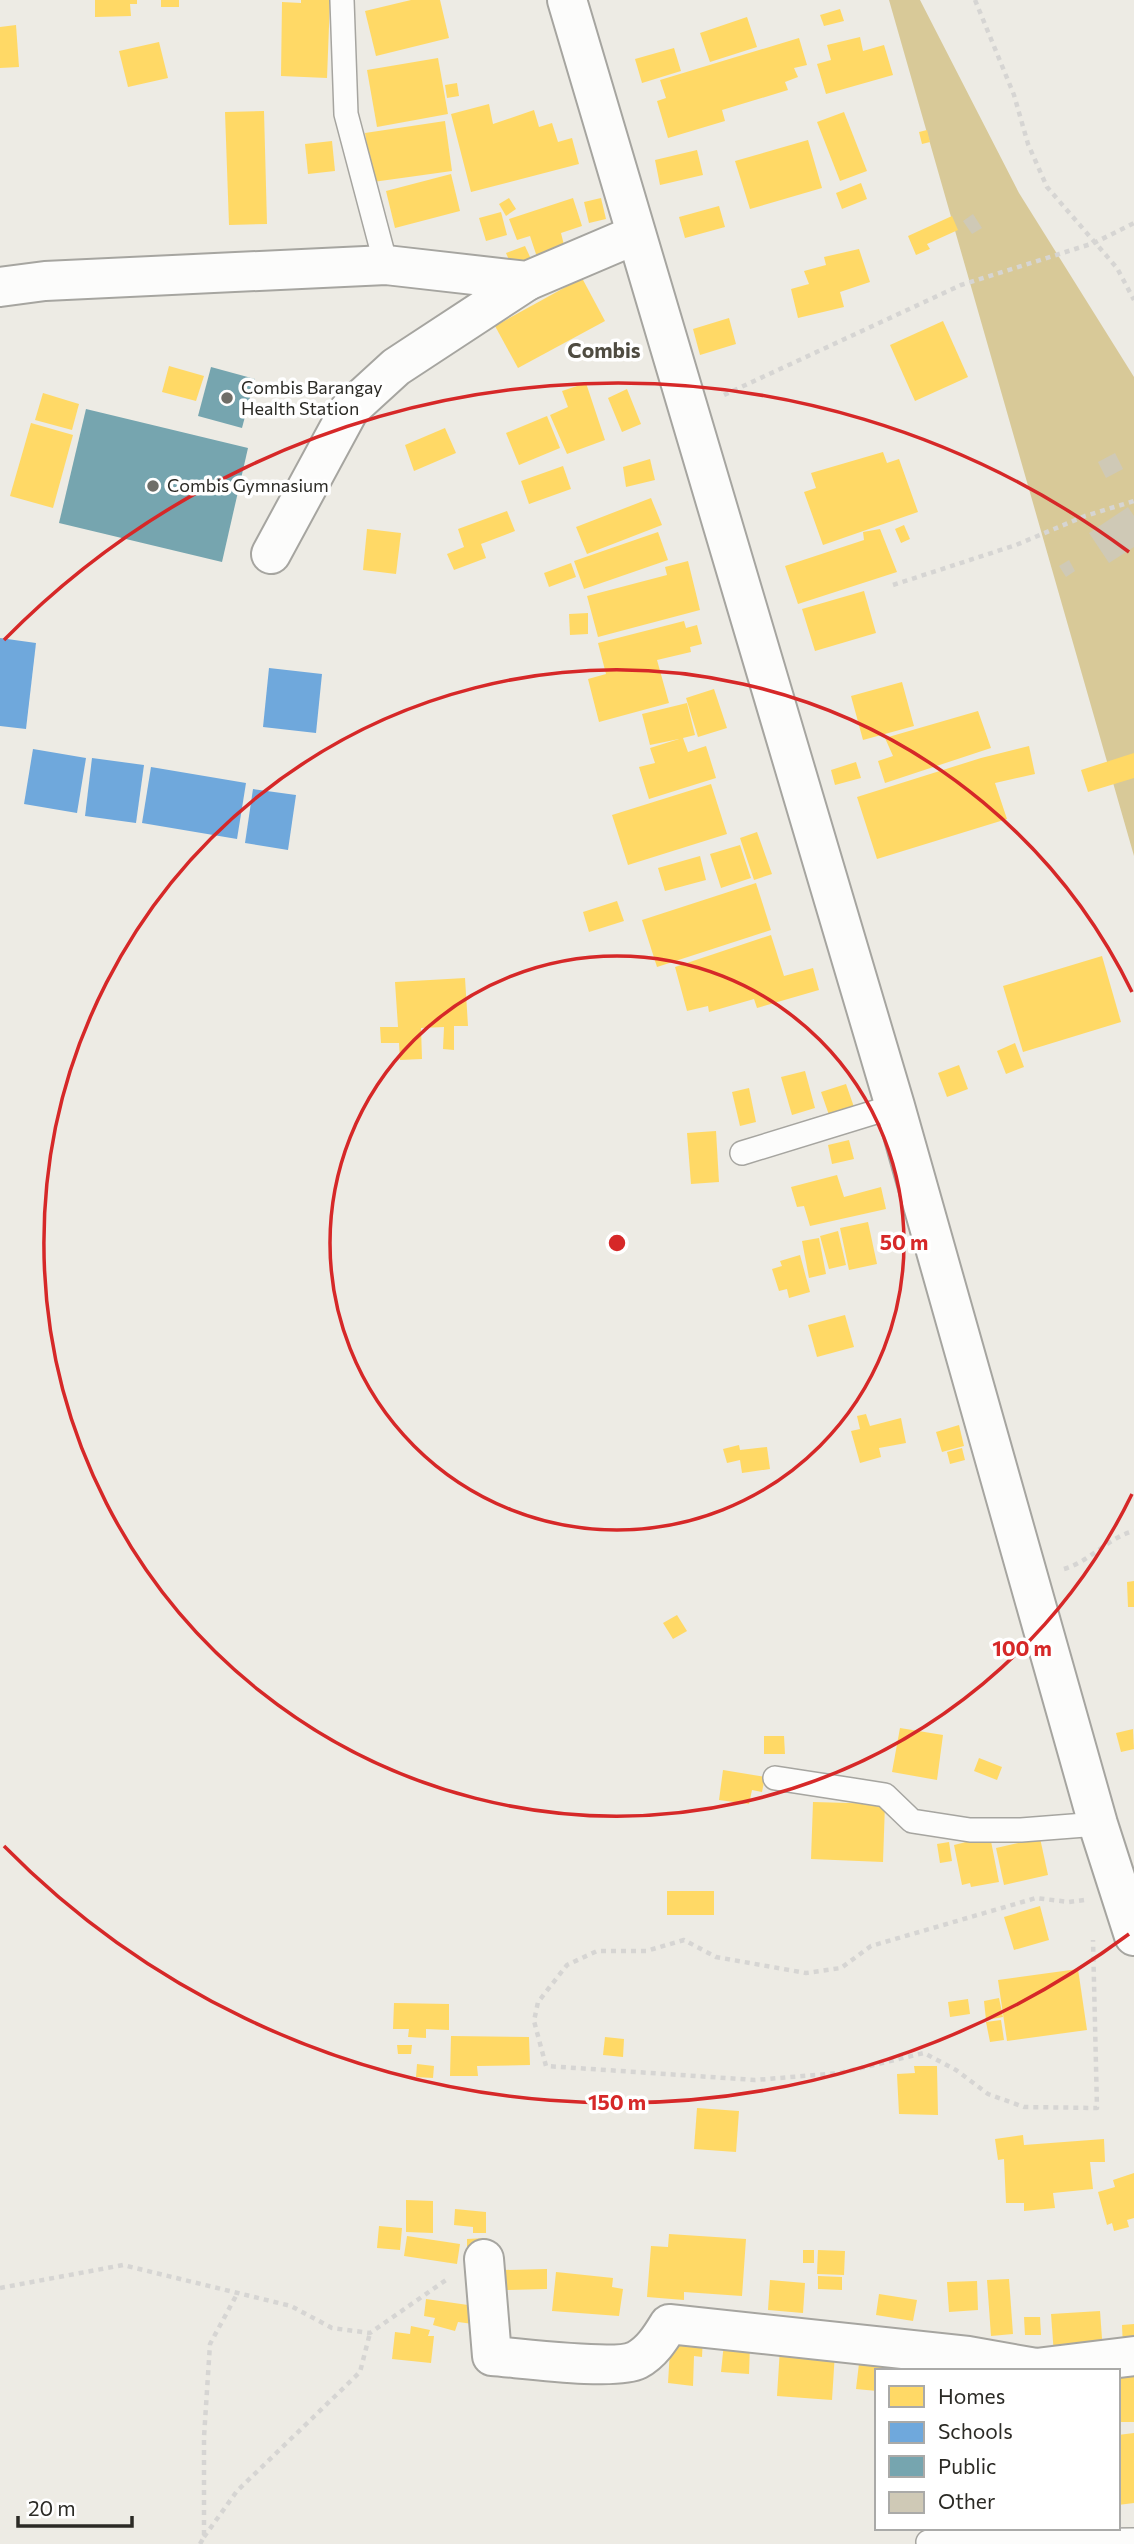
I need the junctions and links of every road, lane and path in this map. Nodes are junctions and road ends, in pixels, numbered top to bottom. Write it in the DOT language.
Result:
graph roads {
  1 [pos="342,0"];
  2 [pos="568,0"];
  3 [pos="975,0"];
  4 [pos="1134,223"];
  5 [pos="635,234"];
  6 [pos="1094,243"];
  7 [pos="386,264"];
  8 [pos="527,281"];
  9 [pos="0,287"];
  10 [pos="1134,300"];
  11 [pos="688,412"];
  12 [pos="1134,500"];
  13 [pos="271,554"];
  14 [pos="892,585"];
  15 [pos="895,1106"];
  16 [pos="742,1153"];
  17 [pos="1134,1531"];
  18 [pos="1030,1580"];
  19 [pos="775,1778"];
  20 [pos="1098,1824"];
  21 [pos="1091,1898"];
  22 [pos="1092,1926"];
  23 [pos="1134,1936"];
  24 [pos="484,2259"];
  25 [pos="0,2288"];
  26 [pos="237,2294"];
  27 [pos="370,2333"];
  28 [pos="1134,2356"];
  29 [pos="204,2536"];
  30 [pos="1134,2540"];
  31 [pos="928,2542"];
  32 [pos="200,2544"];
  1 -- 7 [label="lane"];
  2 -- 5 [label="main road"];
  3 -- 6 [label="path"];
  4 -- 6 [label="path"];
  5 -- 8 [label="main road"];
  5 -- 11 [label="main road"];
  6 -- 10 [label="path"];
  6 -- 11 [label="path"];
  7 -- 8 [label="main road"];
  7 -- 9 [label="main road"];
  8 -- 13 [label="main road"];
  11 -- 15 [label="main road"];
  12 -- 14 [label="path"];
  15 -- 16 [label="lane"];
  15 -- 18 [label="main road"];
  17 -- 18 [label="path"];
  18 -- 20 [label="main road"];
  19 -- 20 [label="lane"];
  20 -- 23 [label="main road"];
  21 -- 22 [label="path"];
  24 -- 27 [label="path"];
  24 -- 28 [label="main road"];
  25 -- 26 [label="path"];
  26 -- 27 [label="path"];
  26 -- 29 [label="path"];
  27 -- 29 [label="path"];
  29 -- 32 [label="path"];
  30 -- 31 [label="lane"];
}
